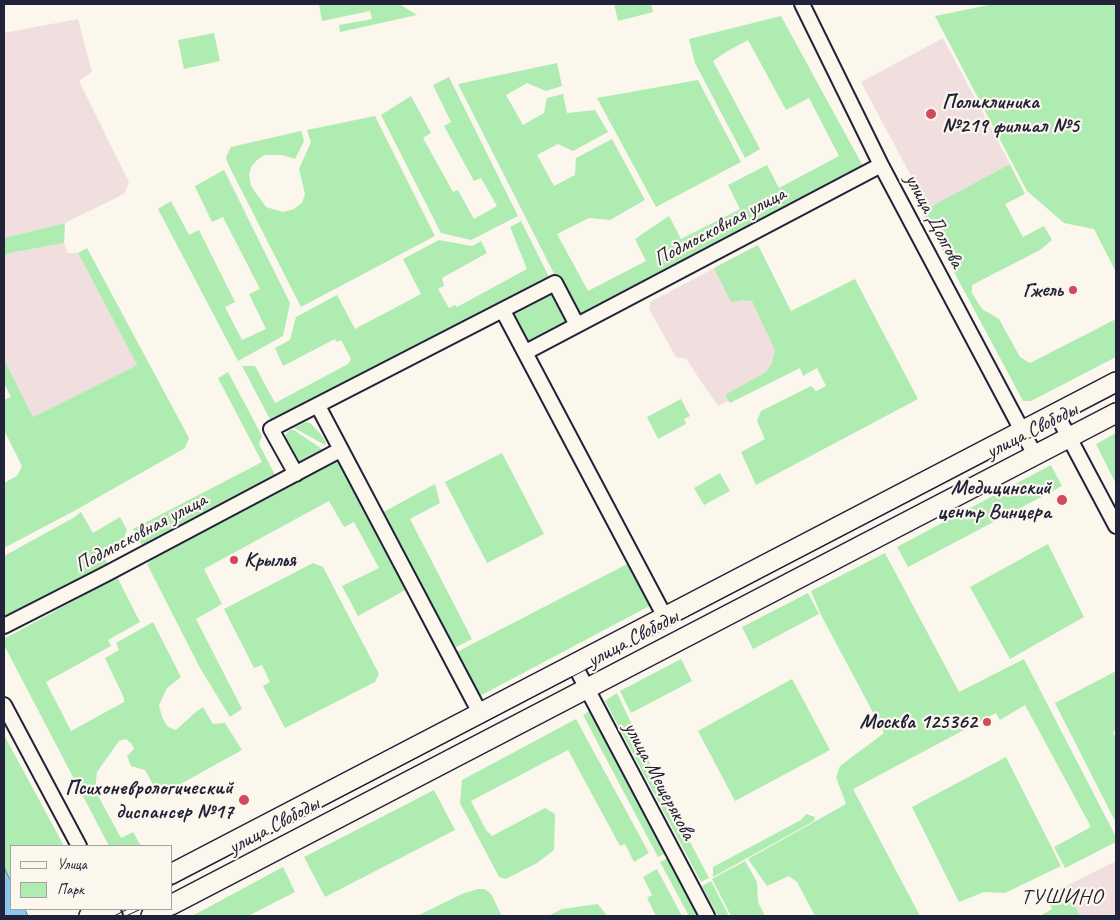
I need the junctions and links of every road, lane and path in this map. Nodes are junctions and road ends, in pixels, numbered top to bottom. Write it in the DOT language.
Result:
graph roads {
  1 [pos="802,4"];
  2 [pos="881,165"];
  3 [pos="503,311"];
  4 [pos="577,325"];
  5 [pos="526,352"];
  6 [pos="1116,382"];
  7 [pos="318,406"];
  8 [pos="1056,413"];
  9 [pos="1116,413"];
  10 [pos="1022,431"];
  11 [pos="1069,438"];
  12 [pos="340,450"];
  13 [pos="1035,455"];
  14 [pos="296,474"];
  15 [pos="1116,526"];
  16 [pos="665,617"];
  17 [pos="4,626"];
  18 [pos="574,664"];
  19 [pos="587,689"];
  20 [pos="4,705"];
  21 [pos="480,713"];
  22 [pos="78,845"];
  23 [pos="172,873"];
  24 [pos="172,905"];
  25 [pos="101,910"];
  26 [pos="163,910"];
  27 [pos="89,916"];
  28 [pos="151,916"];
  29 [pos="708,916"];
  1 -- 2 [label="street, улица Долгова"];
  2 -- 4 [label="street, Подмосковная улица"];
  2 -- 10 [label="street, улица Долгова"];
  3 -- 4 [label="street"];
  3 -- 5 [label="street"];
  3 -- 7 [label="street"];
  4 -- 5 [label="street, Подмосковная улица"];
  5 -- 16 [label="street"];
  6 -- 8 [label="main road, улица Свободы"];
  7 -- 12 [label="street"];
  7 -- 14 [label="street"];
  8 -- 10 [label="main road, улица Свободы"];
  8 -- 11 [label="street"];
  9 -- 11 [label="main road, улица Свободы"];
  10 -- 13 [label="street, улица Долгова"];
  10 -- 16 [label="main road, улица Свободы"];
  11 -- 13 [label="main road, улица Свободы"];
  11 -- 15 [label="street"];
  12 -- 14 [label="street, Подмосковная улица"];
  12 -- 21 [label="street"];
  13 -- 19 [label="main road, улица Свободы"];
  14 -- 17 [label="street, Подмосковная улица"];
  16 -- 18 [label="main road, улица Свободы"];
  18 -- 19 [label="street, улица Мещерякова"];
  18 -- 21 [label="main road, улица Свободы"];
  19 -- 24 [label="main road, улица Свободы"];
  19 -- 29 [label="street, улица Мещерякова"];
  20 -- 22 [label="street"];
  21 -- 23 [label="main road, улица Свободы"];
  25 -- 27 [label="main road"];
  26 -- 28 [label="main road"];
}
